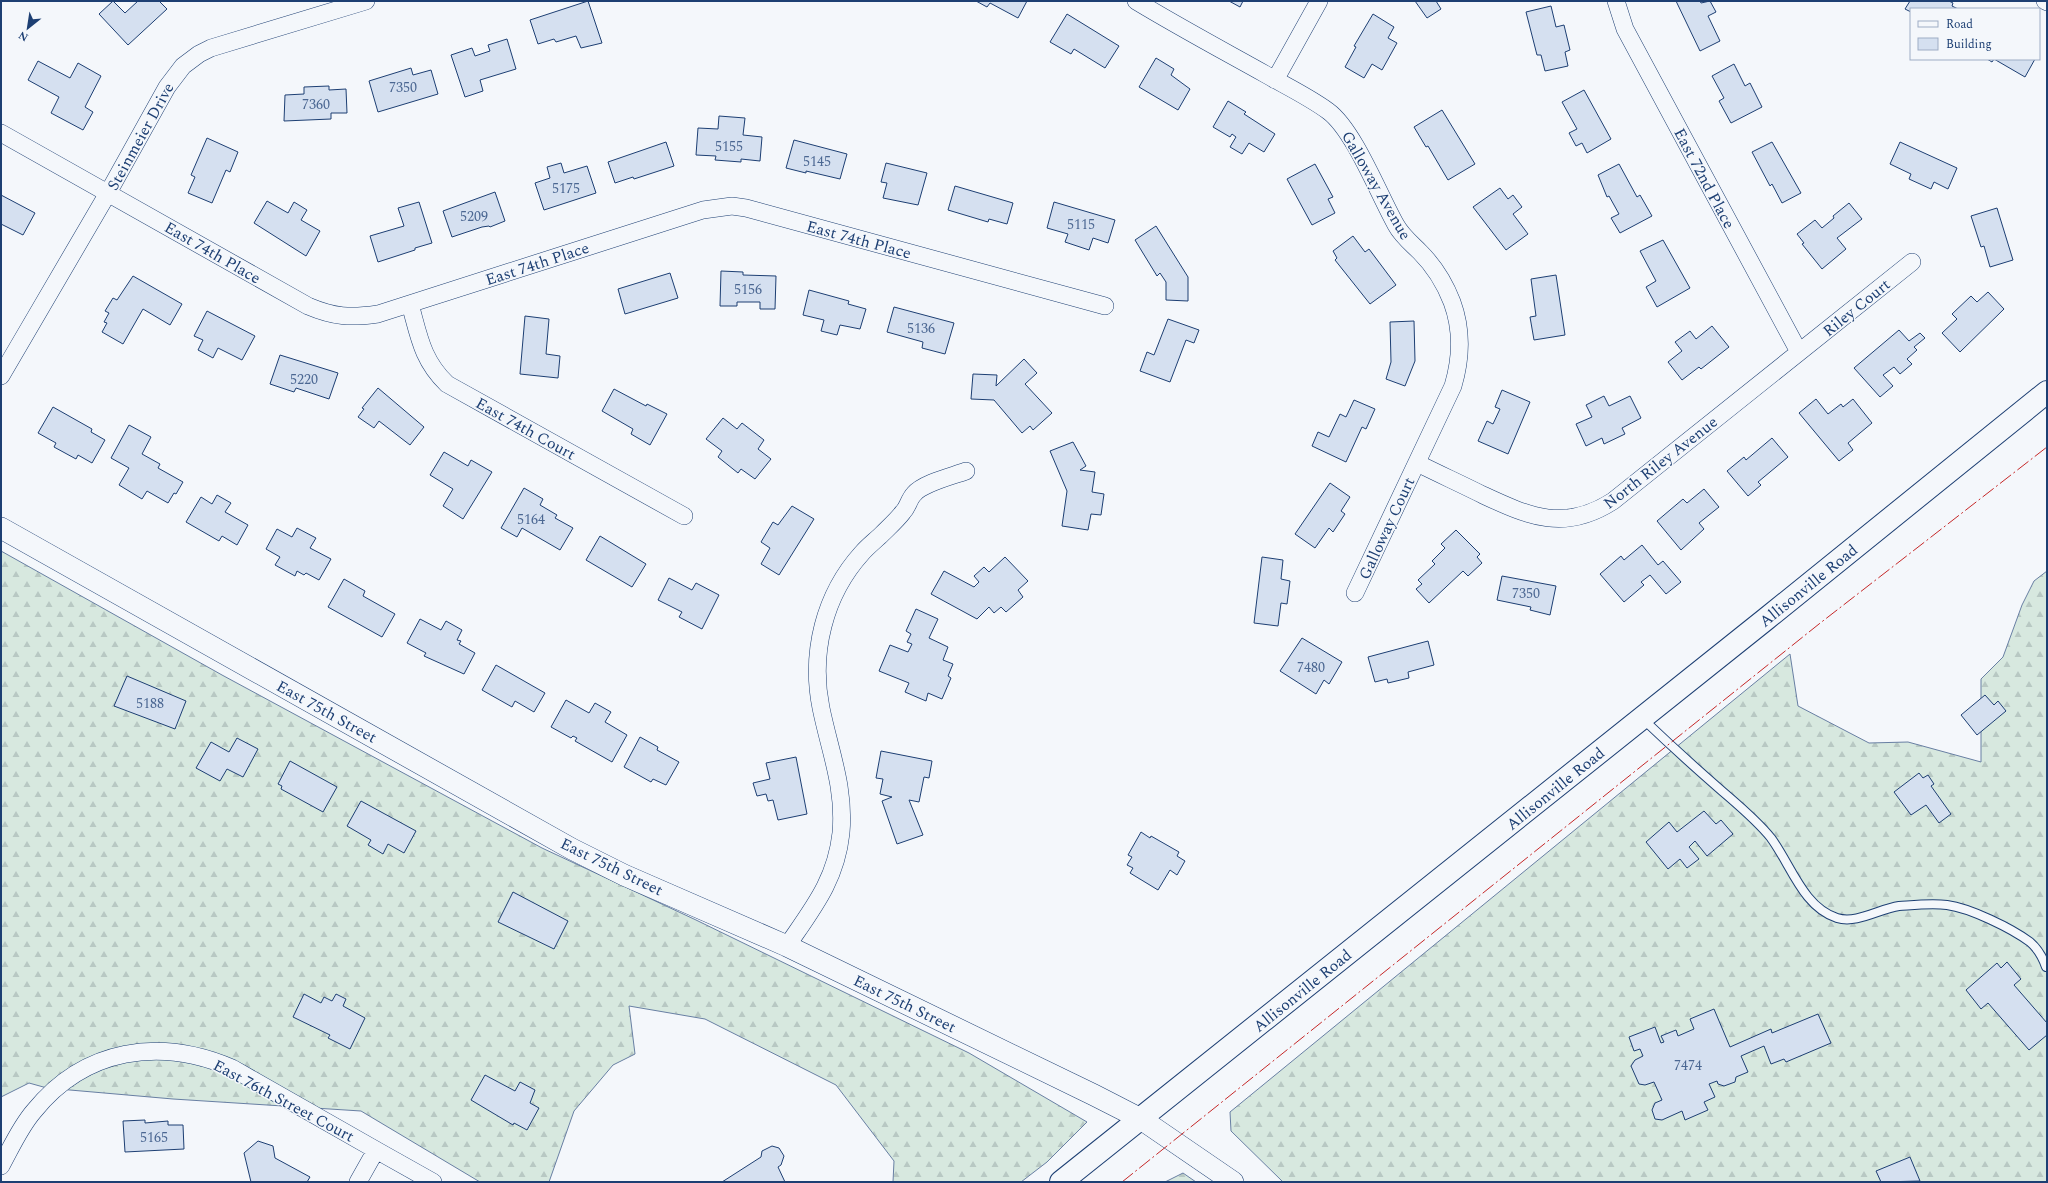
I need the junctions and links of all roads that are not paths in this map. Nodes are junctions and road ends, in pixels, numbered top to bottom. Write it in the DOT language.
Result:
graph roads {
  1 [pos="366,1"];
  2 [pos="1136,1"];
  3 [pos="1320,1"];
  4 [pos="1616,1"];
  5 [pos="1274,80"];
  6 [pos="1,133"];
  7 [pos="108,193"];
  8 [pos="1912,262"];
  9 [pos="410,304"];
  10 [pos="1105,306"];
  11 [pos="1799,352"];
  12 [pos="1,376"];
  13 [pos="2047,392"];
  14 [pos="1417,463"];
  15 [pos="966,472"];
  16 [pos="684,516"];
  17 [pos="1,528"];
  18 [pos="1355,593"];
  19 [pos="1642,718"];
  20 [pos="788,946"];
  21 [pos="2046,967"];
  22 [pos="1141,1119"];
  23 [pos="376,1150"];
  24 [pos="1,1166"];
  25 [pos="358,1182"];
  26 [pos="433,1182"];
  27 [pos="1061,1182"];
  28 [pos="1233,1182"];
  1 -- 7 [label="street, Steinmeier Drive"];
  2 -- 5 [label="street, Galloway Avenue"];
  3 -- 5 [label="street"];
  4 -- 11 [label="street, East 72nd Place"];
  5 -- 14 [label="street, Galloway Avenue"];
  6 -- 7 [label="street, East 74th Place"];
  7 -- 9 [label="street, East 74th Place"];
  7 -- 12 [label="street, Steinmeier Drive"];
  8 -- 11 [label="street, Riley Court"];
  9 -- 10 [label="street, East 74th Place"];
  9 -- 16 [label="street, East 74th Court"];
  11 -- 14 [label="street, North Riley Avenue"];
  13 -- 19 [label="main road, Allisonville Road"];
  14 -- 18 [label="street, Galloway Court"];
  15 -- 20 [label="street"];
  17 -- 20 [label="street, East 75th Street"];
  19 -- 21 [label="lane"];
  19 -- 22 [label="main road, Allisonville Road"];
  20 -- 22 [label="street, East 75th Street"];
  22 -- 27 [label="main road, Allisonville Road"];
  22 -- 28 [label="street, East 75th Street"];
  23 -- 24 [label="street, East 76th Street Court"];
  23 -- 25 [label="street"];
  23 -- 26 [label="street, East 76th Street Court"];
}
